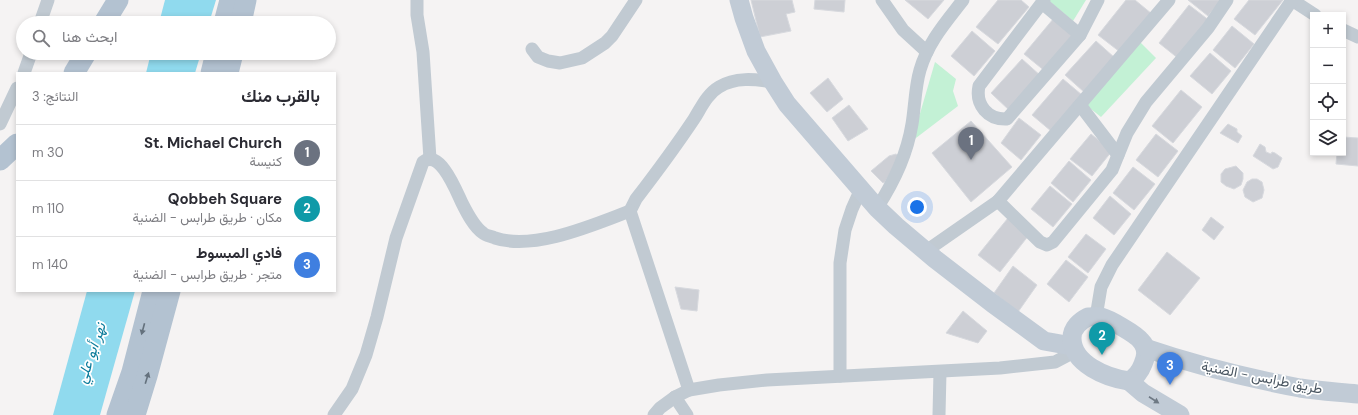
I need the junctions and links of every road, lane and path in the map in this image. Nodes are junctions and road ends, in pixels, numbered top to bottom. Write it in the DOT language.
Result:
graph roads {
  1 [pos="48,0"];
  2 [pos="118,0"];
  3 [pos="230,0"];
  4 [pos="246,0"];
  5 [pos="417,0"];
  6 [pos="636,0"];
  7 [pos="739,0"];
  8 [pos="882,0"];
  9 [pos="964,0"];
  10 [pos="1098,0"];
  11 [pos="1169,0"];
  12 [pos="1227,0"];
  13 [pos="1292,0"];
  14 [pos="1043,2"];
  15 [pos="1310,12"];
  16 [pos="42,16"];
  17 [pos="108,16"];
  18 [pos="226,16"];
  19 [pos="242,16"];
  20 [pos="1346,31"];
  21 [pos="1080,35"];
  22 [pos="1358,37"];
  23 [pos="532,49"];
  24 [pos="927,52"];
  25 [pos="28,60"];
  26 [pos="82,60"];
  27 [pos="214,60"];
  28 [pos="231,60"];
  29 [pos="24,72"];
  30 [pos="75,72"];
  31 [pos="211,72"];
  32 [pos="228,72"];
  33 [pos="773,82"];
  34 [pos="16,90"];
  35 [pos="1080,105"];
  36 [pos="0,124"];
  37 [pos="16,145"];
  38 [pos="1118,155"];
  39 [pos="430,159"];
  40 [pos="0,160"];
  41 [pos="861,189"];
  42 [pos="998,201"];
  43 [pos="877,208"];
  44 [pos="630,211"];
  45 [pos="926,251"];
  46 [pos="153,292"];
  47 [pos="170,292"];
  48 [pos="1096,317"];
  49 [pos="1145,348"];
  50 [pos="1073,349"];
  51 [pos="940,372"];
  52 [pos="840,376"];
  53 [pos="1129,381"];
  54 [pos="689,390"];
  55 [pos="1358,394"];
  56 [pos="675,397"];
  57 [pos="117,415"];
  58 [pos="135,415"];
  59 [pos="334,415"];
  60 [pos="654,415"];
  61 [pos="687,415"];
  62 [pos="939,415"];
  63 [pos="1180,415"];
  1 -- 16 [label="street"];
  2 -- 17 [label="main road"];
  3 -- 18 [label="main road"];
  4 -- 19 [label="main road"];
  5 -- 39 [label="street"];
  6 -- 23 [label="street"];
  7 -- 33 [label="main road"];
  8 -- 24 [label="street"];
  9 -- 24 [label="street"];
  10 -- 21 [label="street"];
  11 -- 35 [label="street"];
  12 -- 38 [label="street"];
  13 -- 15 [label="street"];
  13 -- 48 [label="street"];
  14 -- 21 [label="street"];
  14 -- 21 [label="street"];
  20 -- 22 [label="street"];
  24 -- 43 [label="street"];
  25 -- 29 [label="street"];
  26 -- 30 [label="main road"];
  27 -- 31 [label="main road"];
  28 -- 32 [label="main road"];
  33 -- 41 [label="main road"];
  33 -- 44 [label="street"];
  34 -- 36 [label="street"];
  35 -- 38 [label="street"];
  35 -- 42 [label="street"];
  37 -- 40 [label="main road"];
  38 -- 42 [label="street"];
  39 -- 44 [label="street"];
  39 -- 59 [label="street"];
  41 -- 43 [label="main road"];
  41 -- 52 [label="street"];
  42 -- 45 [label="street"];
  43 -- 45 [label="main road"];
  44 -- 54 [label="street"];
  45 -- 50 [label="main road"];
  46 -- 57 [label="main road, one-way"];
  58 -- 47 [label="main road, one-way"];
  48 -- 49 [label="main road"];
  48 -- 50 [label="main road"];
  49 -- 53 [label="main road"];
  49 -- 55 [label="main road, طريق طرابس - الضنية"];
  50 -- 51 [label="street"];
  50 -- 53 [label="main road"];
  51 -- 52 [label="street"];
  51 -- 62 [label="street"];
  52 -- 54 [label="street"];
  53 -- 63 [label="main road, one-way"];
  54 -- 56 [label="street"];
  56 -- 60 [label="street"];
  56 -- 61 [label="street"];
}
